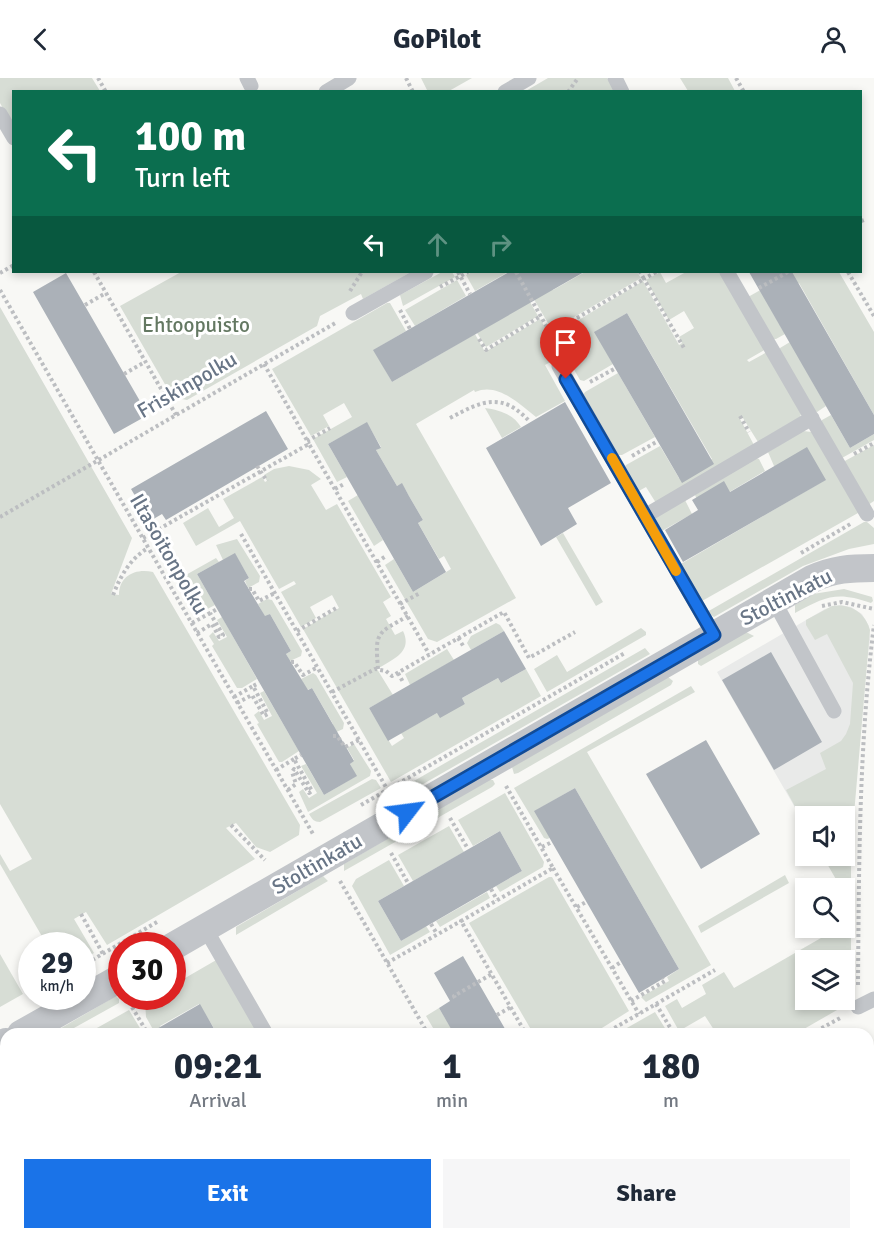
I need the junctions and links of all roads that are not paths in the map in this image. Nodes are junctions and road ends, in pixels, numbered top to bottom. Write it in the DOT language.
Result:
graph roads {
  1 [pos="349,78"];
  2 [pos="529,78"];
  3 [pos="329,90"];
  4 [pos="508,90"];
  5 [pos="0,114"];
  6 [pos="12,135"];
  7 [pos="424,273"];
  8 [pos="728,273"];
  9 [pos="353,313"];
  10 [pos="559,366"];
  11 [pos="812,418"];
  12 [pos="867,514"];
  13 [pos="645,516"];
  14 [pos="874,568"];
  15 [pos="774,601"];
  16 [pos="714,635"];
  17 [pos="834,711"];
  18 [pos="205,928"];
  19 [pos="186,939"];
  20 [pos="108,985"];
  21 [pos="874,999"];
  22 [pos="858,1007"];
  23 [pos="32,1028"];
  24 [pos="263,1028"];
  1 -- 3 [label="lane"];
  2 -- 4 [label="lane"];
  5 -- 6 [label="lane"];
  7 -- 9 [label="lane"];
  8 -- 11 [label="lane"];
  10 -- 13 [label="lane"];
  11 -- 12 [label="lane"];
  11 -- 13 [label="lane"];
  13 -- 16 [label="lane"];
  14 -- 15 [label="street, Stoltinkatu"];
  15 -- 16 [label="street, Stoltinkatu"];
  15 -- 17 [label="lane"];
  16 -- 18 [label="street, Stoltinkatu"];
  18 -- 19 [label="street, Stoltinkatu"];
  18 -- 24 [label="lane"];
  20 -- 23 [label="street"];
  21 -- 22 [label="lane"];
}
